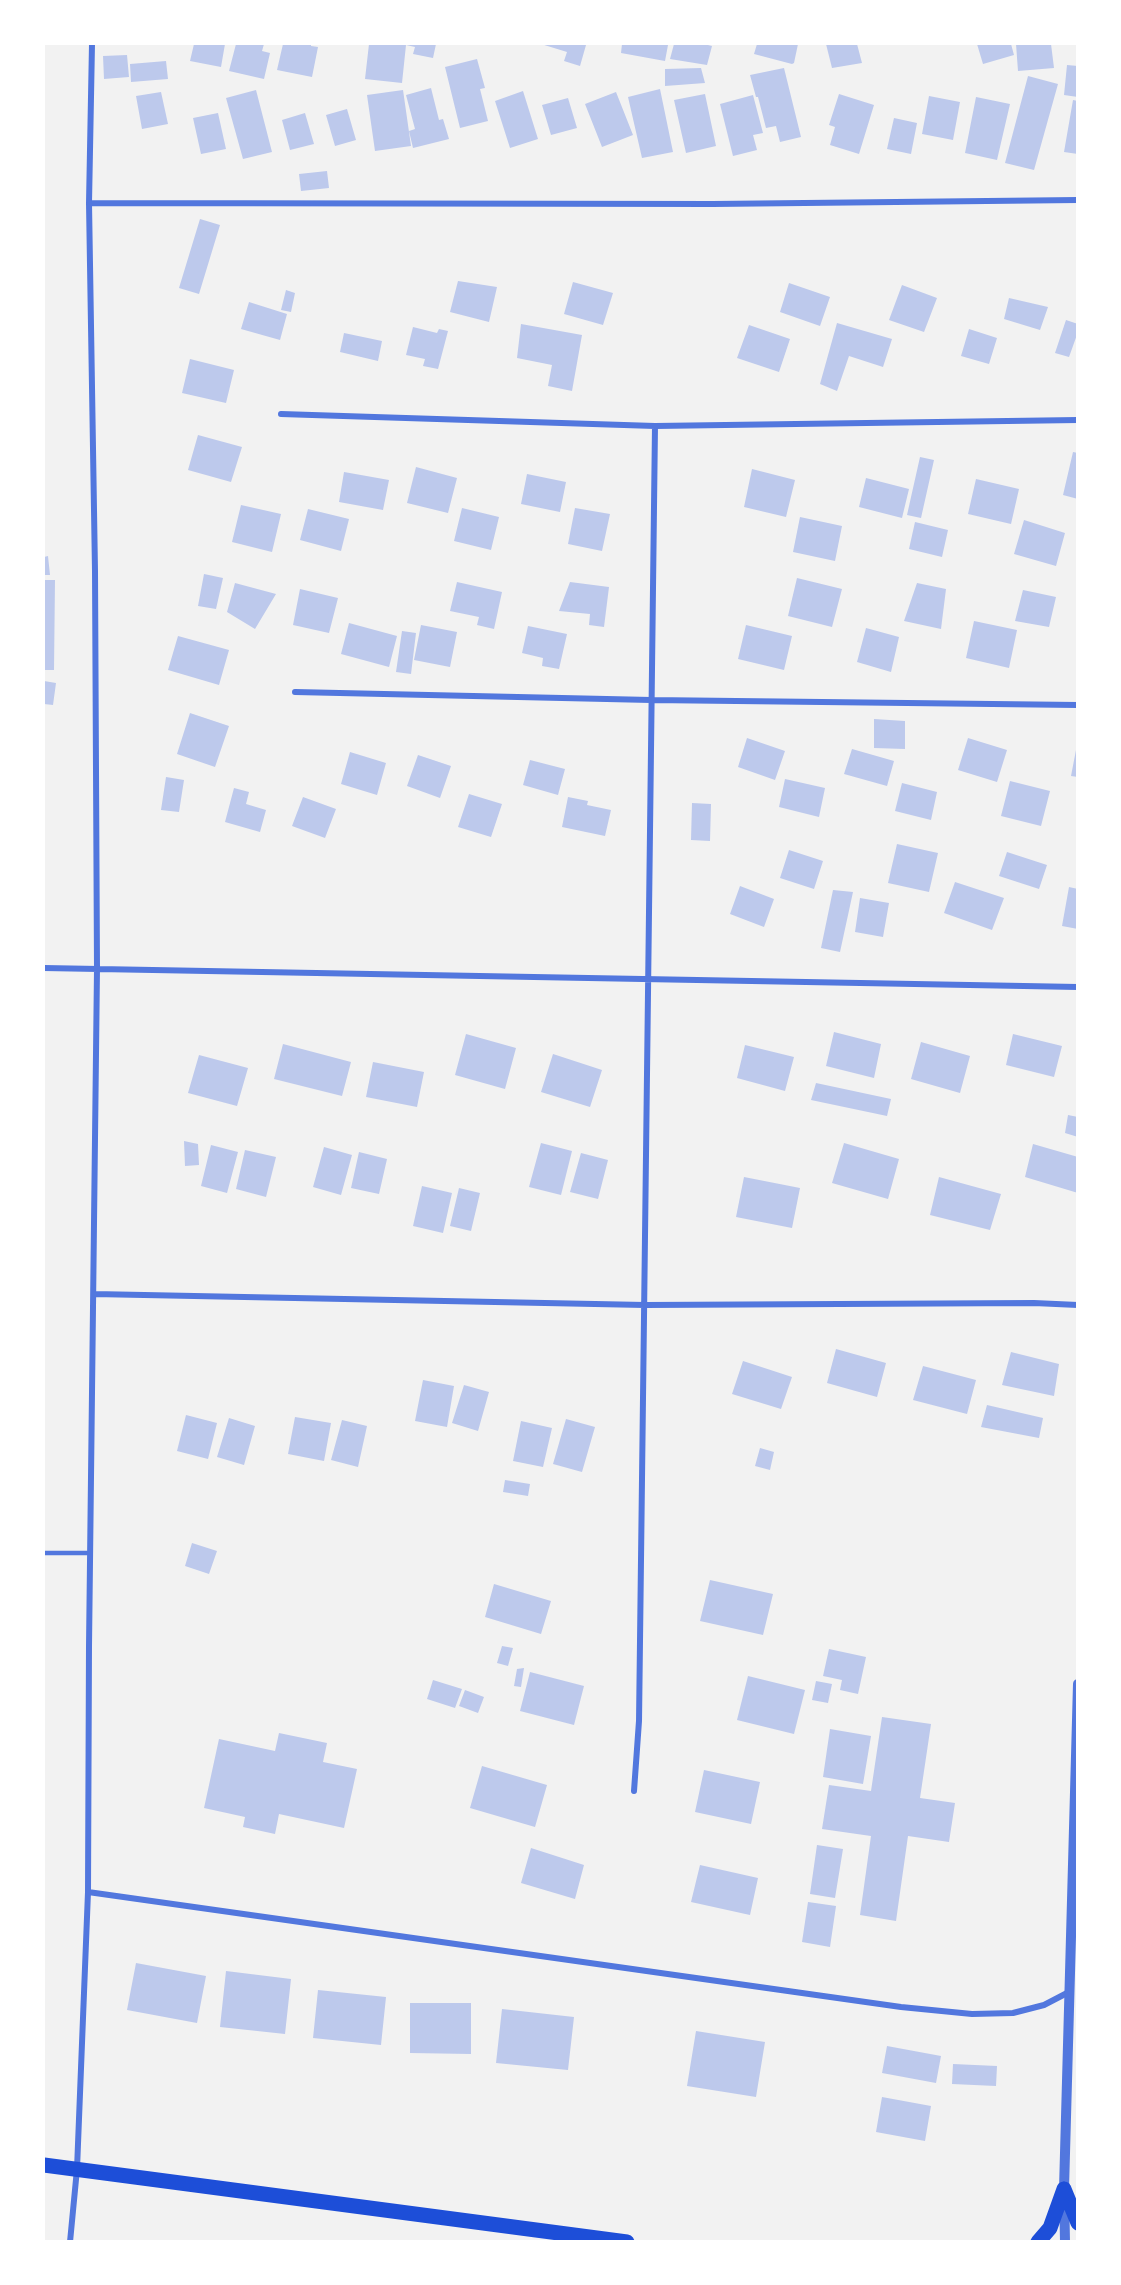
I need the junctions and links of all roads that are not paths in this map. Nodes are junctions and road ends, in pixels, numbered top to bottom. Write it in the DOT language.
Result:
graph roads {
  1 [pos="92,44"];
  2 [pos="1077,200"];
  3 [pos="89,202"];
  4 [pos="281,414"];
  5 [pos="1077,420"];
  6 [pos="656,426"];
  7 [pos="295,692"];
  8 [pos="651,700"];
  9 [pos="1077,705"];
  10 [pos="44,968"];
  11 [pos="97,969"];
  12 [pos="648,980"];
  13 [pos="1077,987"];
  14 [pos="94,1294"];
  15 [pos="645,1305"];
  16 [pos="1077,1305"];
  17 [pos="44,1553"];
  18 [pos="90,1553"];
  19 [pos="1077,1683"];
  20 [pos="634,1791"];
  21 [pos="88,1892"];
  22 [pos="1068,1992"];
  23 [pos="1073,2024"];
  24 [pos="44,2165"];
  25 [pos="77,2169"];
  26 [pos="1064,2189"];
  27 [pos="1077,2223"];
  28 [pos="70,2241"];
  29 [pos="627,2241"];
  30 [pos="1038,2241"];
  31 [pos="1065,2241"];
  1 -- 3 [label="street"];
  2 -- 3 [label="street"];
  3 -- 11 [label="street"];
  4 -- 6 [label="street"];
  5 -- 6 [label="street"];
  6 -- 8 [label="street"];
  7 -- 8 [label="street"];
  8 -- 9 [label="street"];
  8 -- 12 [label="street"];
  10 -- 11 [label="street"];
  11 -- 12 [label="street"];
  11 -- 14 [label="street"];
  12 -- 13 [label="street"];
  12 -- 15 [label="street"];
  14 -- 15 [label="street"];
  14 -- 18 [label="street"];
  15 -- 16 [label="street"];
  15 -- 20 [label="street"];
  17 -- 18 [label="lane"];
  18 -- 21 [label="street"];
  19 -- 22 [label="street"];
  21 -- 22 [label="street"];
  21 -- 25 [label="street"];
  22 -- 23 [label="street"];
  23 -- 26 [label="street"];
  24 -- 25 [label="main road"];
  25 -- 28 [label="street"];
  25 -- 29 [label="main road"];
  26 -- 27 [label="main road"];
  26 -- 30 [label="main road"];
  26 -- 31 [label="street"];
}
